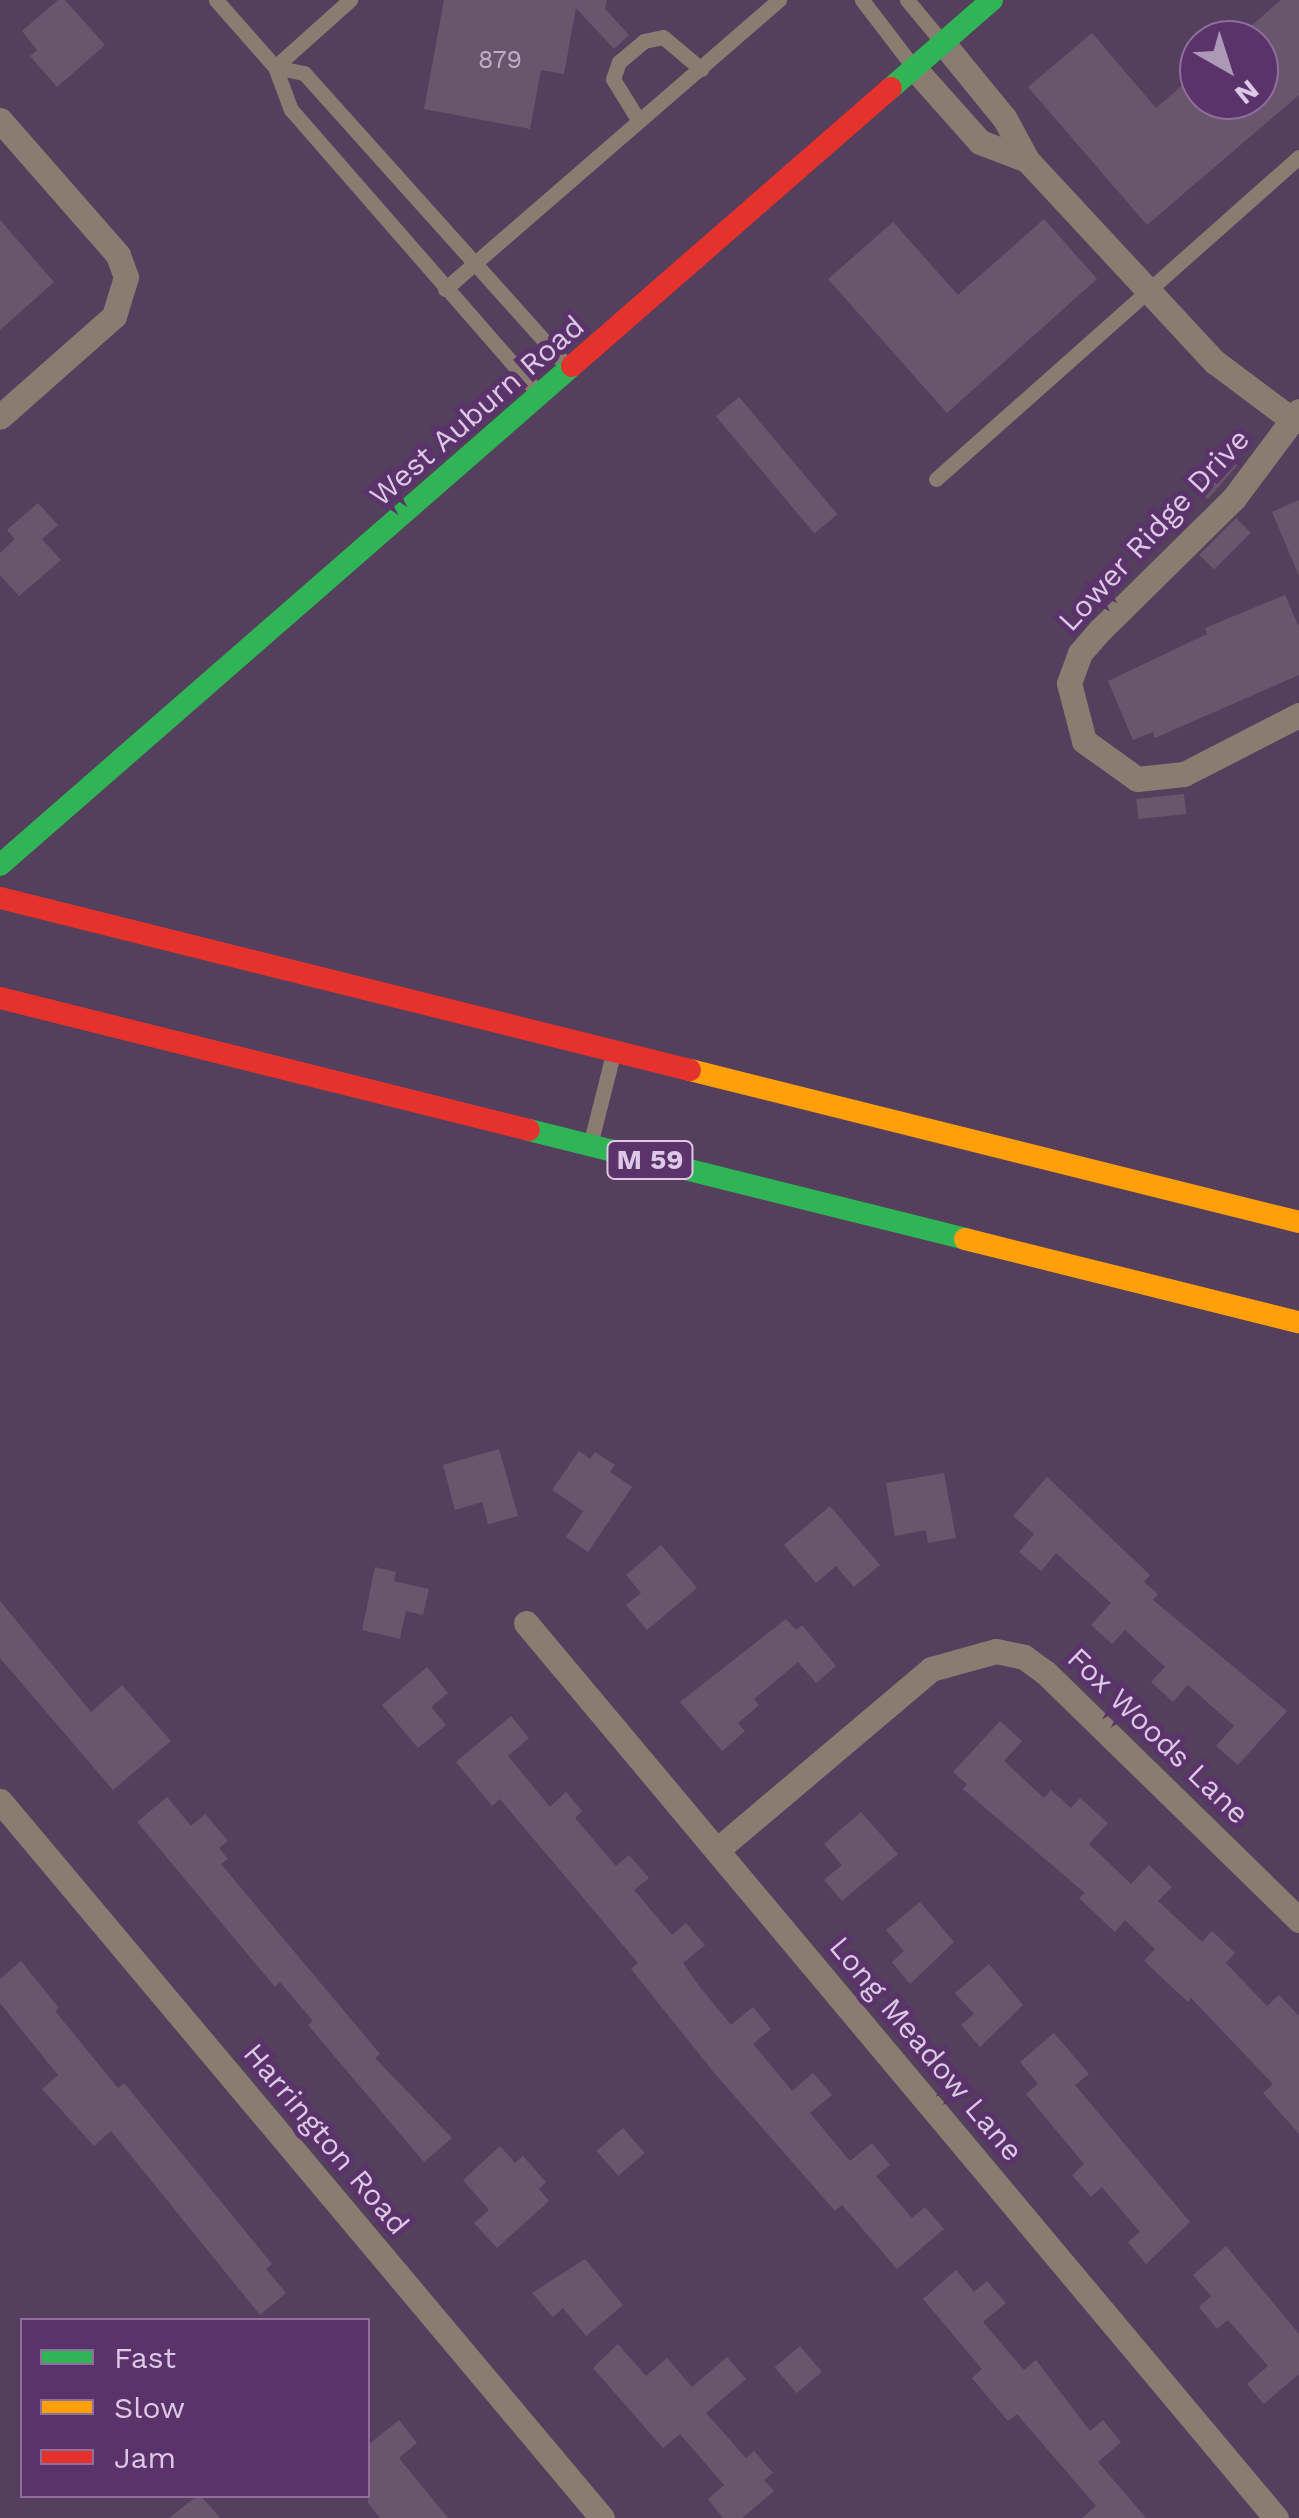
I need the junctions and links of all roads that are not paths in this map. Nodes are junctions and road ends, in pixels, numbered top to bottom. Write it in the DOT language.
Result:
graph roads {
  1 [pos="216,0"];
  2 [pos="350,0"];
  3 [pos="779,0"];
  4 [pos="862,0"];
  5 [pos="908,0"];
  6 [pos="992,0"];
  7 [pos="943,42"];
  8 [pos="274,67"];
  9 [pos="914,68"];
  10 [pos="701,69"];
  11 [pos="0,120"];
  12 [pos="639,121"];
  13 [pos="1299,157"];
  14 [pos="1026,160"];
  15 [pos="476,264"];
  16 [pos="445,289"];
  17 [pos="1148,292"];
  18 [pos="570,369"];
  19 [pos="540,396"];
  20 [pos="1296,416"];
  21 [pos="0,417"];
  22 [pos="936,479"];
  23 [pos="1299,716"];
  24 [pos="0,865"];
  25 [pos="0,898"];
  26 [pos="0,998"];
  27 [pos="614,1051"];
  28 [pos="590,1146"];
  29 [pos="1299,1222"];
  30 [pos="1299,1322"];
  31 [pos="526,1624"];
  32 [pos="0,1801"];
  33 [pos="716,1850"];
  34 [pos="1299,1920"];
  35 [pos="602,2518"];
  36 [pos="1276,2518"];
  1 -- 8 [label="lane"];
  2 -- 8 [label="lane"];
  3 -- 10 [label="lane"];
  4 -- 9 [label="lane"];
  5 -- 7 [label="lane"];
  6 -- 7 [label="main road, West Auburn Road"];
  7 -- 9 [label="main road, West Auburn Road"];
  7 -- 14 [label="street, Lower Ridge Drive"];
  8 -- 15 [label="lane"];
  8 -- 16 [label="lane"];
  9 -- 14 [label="street, Lower Ridge Drive"];
  9 -- 18 [label="main road, West Auburn Road"];
  10 -- 12 [label="lane"];
  10 -- 12 [label="lane"];
  11 -- 21 [label="street"];
  12 -- 15 [label="lane"];
  13 -- 17 [label="lane"];
  14 -- 17 [label="street, Lower Ridge Drive"];
  15 -- 16 [label="lane"];
  15 -- 18 [label="lane"];
  16 -- 19 [label="lane"];
  17 -- 20 [label="street, Lower Ridge Drive"];
  17 -- 22 [label="lane"];
  18 -- 19 [label="main road, West Auburn Road"];
  19 -- 24 [label="main road, West Auburn Road"];
  20 -- 23 [label="street, Lower Ridge Drive"];
  25 -- 27 [label="main road"];
  26 -- 28 [label="main road, M 59"];
  27 -- 28 [label="lane"];
  27 -- 29 [label="main road"];
  28 -- 30 [label="main road, M 59"];
  31 -- 33 [label="street, Long Meadow Lane"];
  32 -- 35 [label="street, Harrington Road"];
  33 -- 34 [label="street, Fox Woods Lane"];
  33 -- 36 [label="street, Long Meadow Lane"];
}
